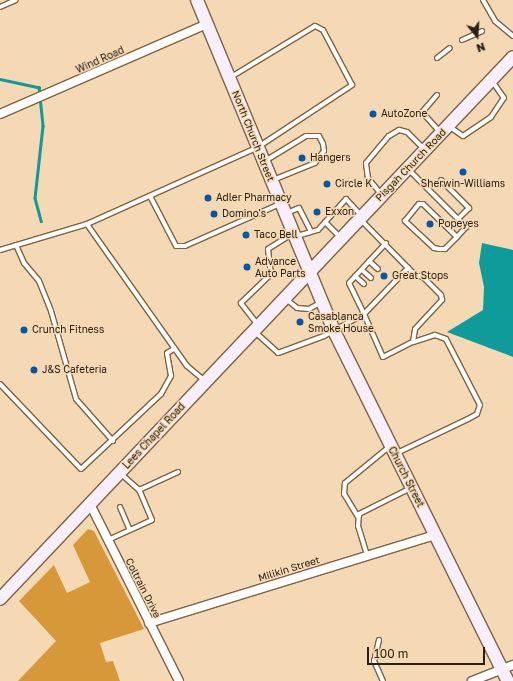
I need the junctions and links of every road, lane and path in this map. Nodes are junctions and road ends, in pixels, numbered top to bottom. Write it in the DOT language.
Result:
graph roads {
  1 [pos="16,0"];
  2 [pos="197,0"];
  3 [pos="483,0"];
  4 [pos="0,7"];
  5 [pos="207,24"];
  6 [pos="482,31"];
  7 [pos="513,36"];
  8 [pos="462,40"];
  9 [pos="450,48"];
  10 [pos="513,57"];
  11 [pos="438,58"];
  12 [pos="230,78"];
  13 [pos="491,80"];
  14 [pos="437,95"];
  15 [pos="0,114"];
  16 [pos="445,129"];
  17 [pos="258,147"];
  18 [pos="425,150"];
  19 [pos="263,161"];
  20 [pos="408,168"];
  21 [pos="271,180"];
  22 [pos="441,180"];
  23 [pos="382,194"];
  24 [pos="150,196"];
  25 [pos="282,209"];
  26 [pos="361,217"];
  27 [pos="460,217"];
  28 [pos="325,222"];
  29 [pos="87,224"];
  30 [pos="310,230"];
  31 [pos="293,235"];
  32 [pos="457,237"];
  33 [pos="341,238"];
  34 [pos="386,243"];
  35 [pos="16,245"];
  36 [pos="0,250"];
  37 [pos="369,261"];
  38 [pos="408,268"];
  39 [pos="378,269"];
  40 [pos="362,270"];
  41 [pos="308,272"];
  42 [pos="355,276"];
  43 [pos="371,278"];
  44 [pos="364,284"];
  45 [pos="284,297"];
  46 [pos="321,302"];
  47 [pos="364,314"];
  48 [pos="256,328"];
  49 [pos="334,331"];
  50 [pos="413,342"];
  51 [pos="174,349"];
  52 [pos="205,382"];
  53 [pos="0,384"];
  54 [pos="113,441"];
  55 [pos="393,450"];
  56 [pos="119,472"];
  57 [pos="178,472"];
  58 [pos="412,488"];
  59 [pos="139,490"];
  60 [pos="90,504"];
  61 [pos="120,507"];
  62 [pos="358,517"];
  63 [pos="130,530"];
  64 [pos="435,534"];
  65 [pos="108,540"];
  66 [pos="367,556"];
  67 [pos="0,599"];
  68 [pos="149,623"];
  69 [pos="379,640"];
  70 [pos="508,672"];
  71 [pos="179,681"];
  72 [pos="383,681"];
  73 [pos="472,681"];
  1 -- 4 [label="lane"];
  2 -- 5 [label="main road, North Church Street"];
  3 -- 7 [label="lane"];
  5 -- 12 [label="main road, North Church Street"];
  5 -- 15 [label="street, Wind Road"];
  6 -- 8 [label="lane"];
  9 -- 11 [label="lane"];
  10 -- 13 [label="main road, Pisgah Church Road"];
  12 -- 17 [label="main road, North Church Street"];
  12 -- 17 [label="lane"];
  13 -- 16 [label="main road, Pisgah Church Road"];
  13 -- 16 [label="lane"];
  14 -- 16 [label="lane"];
  16 -- 18 [label="main road, Pisgah Church Road"];
  17 -- 19 [label="main road, North Church Street"];
  17 -- 24 [label="lane"];
  18 -- 20 [label="main road, Pisgah Church Road"];
  18 -- 23 [label="lane"];
  19 -- 21 [label="main road, North Church Street"];
  19 -- 21 [label="lane"];
  20 -- 23 [label="main road, Pisgah Church Road"];
  20 -- 27 [label="lane"];
  21 -- 25 [label="main road, North Church Street"];
  22 -- 27 [label="lane"];
  23 -- 26 [label="main road, Pisgah Church Road"];
  24 -- 25 [label="lane"];
  24 -- 29 [label="lane"];
  25 -- 30 [label="lane"];
  25 -- 31 [label="main road, North Church Street"];
  26 -- 28 [label="lane"];
  26 -- 33 [label="main road, Pisgah Church Road"];
  26 -- 34 [label="lane"];
  27 -- 32 [label="lane"];
  28 -- 30 [label="lane"];
  28 -- 33 [label="lane"];
  29 -- 35 [label="lane"];
  29 -- 51 [label="lane"];
  30 -- 31 [label="lane"];
  31 -- 41 [label="main road, North Church Street"];
  31 -- 48 [label="lane"];
  32 -- 32 [label="lane"];
  33 -- 41 [label="main road, Pisgah Church Road"];
  34 -- 37 [label="lane"];
  34 -- 38 [label="lane"];
  35 -- 36 [label="lane"];
  35 -- 54 [label="lane"];
  37 -- 39 [label="lane"];
  37 -- 40 [label="lane"];
  38 -- 47 [label="lane"];
  38 -- 50 [label="lane"];
  40 -- 42 [label="lane"];
  40 -- 43 [label="lane"];
  41 -- 45 [label="main road, Lees Chapel Road"];
  41 -- 46 [label="main road, Church Street"];
  42 -- 44 [label="lane"];
  42 -- 47 [label="lane"];
  45 -- 46 [label="lane"];
  45 -- 48 [label="main road, Lees Chapel Road"];
  46 -- 49 [label="main road, Church Street"];
  47 -- 49 [label="lane"];
  47 -- 50 [label="lane"];
  48 -- 49 [label="lane"];
  48 -- 52 [label="main road, Lees Chapel Road"];
  49 -- 55 [label="main road, Church Street"];
  50 -- 55 [label="lane"];
  51 -- 52 [label="lane"];
  51 -- 54 [label="lane"];
  52 -- 56 [label="main road, Lees Chapel Road"];
  53 -- 54 [label="lane"];
  55 -- 58 [label="main road, Church Street"];
  55 -- 62 [label="lane"];
  56 -- 59 [label="lane"];
  56 -- 60 [label="main road, Lees Chapel Road"];
  57 -- 59 [label="lane"];
  58 -- 62 [label="lane"];
  58 -- 64 [label="main road, Church Street"];
  59 -- 63 [label="lane"];
  60 -- 65 [label="street, Coltrain Drive"];
  60 -- 67 [label="main road, Lees Chapel Road"];
  61 -- 63 [label="lane"];
  62 -- 66 [label="lane"];
  63 -- 65 [label="lane"];
  64 -- 66 [label="street, Milikin Street"];
  64 -- 70 [label="main road, Church Street"];
  65 -- 68 [label="street, Coltrain Drive"];
  66 -- 68 [label="street, Milikin Street"];
  68 -- 71 [label="street, Coltrain Drive"];
  69 -- 72 [label="lane"];
  70 -- 73 [label="street"];
}
